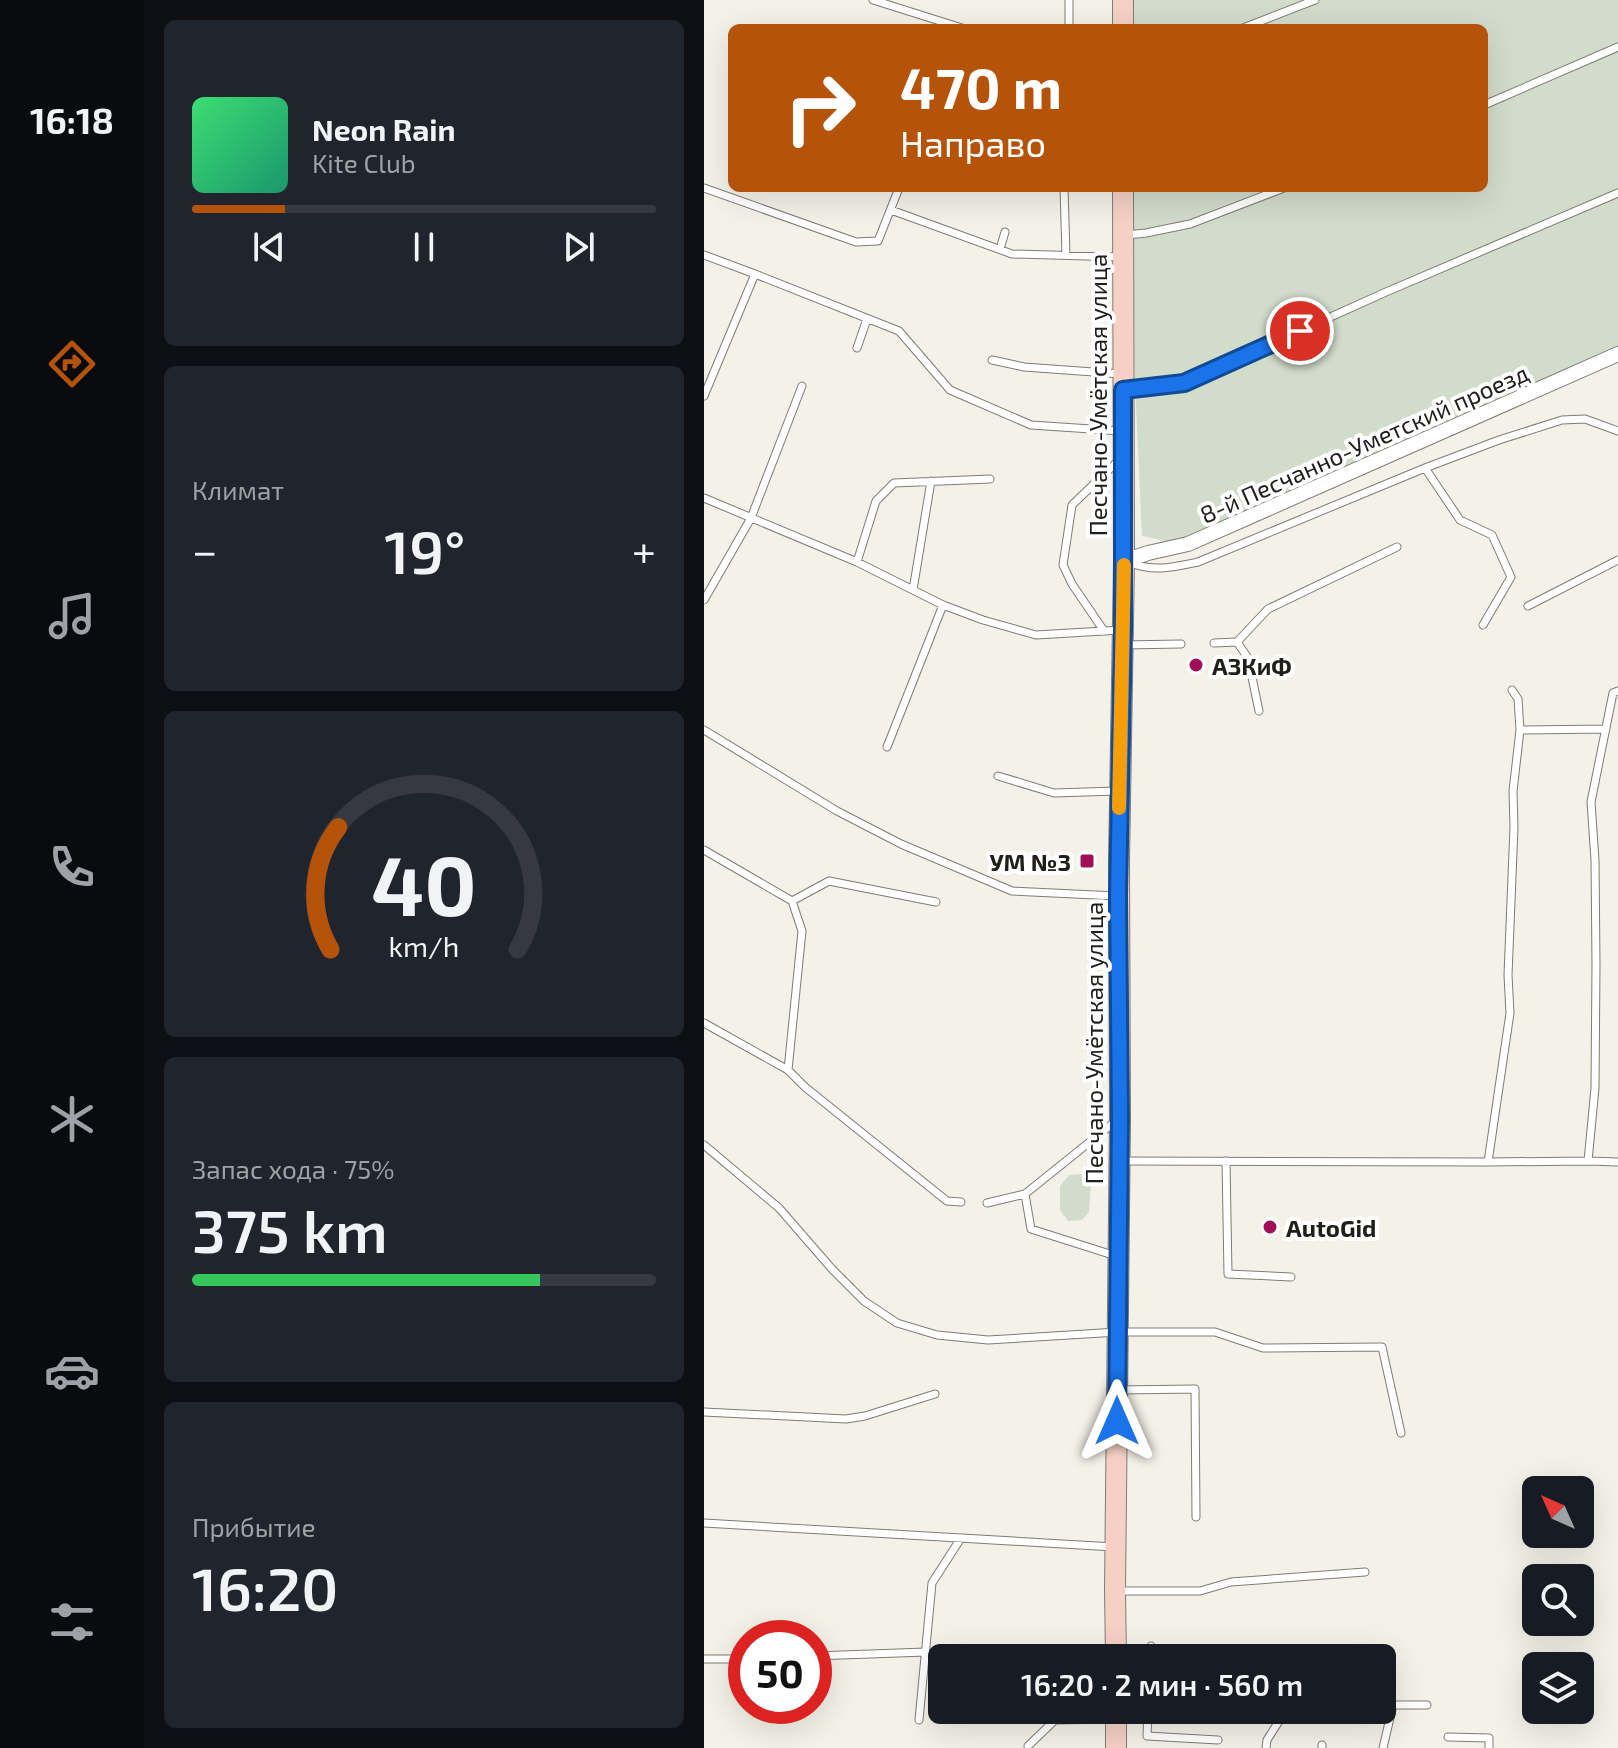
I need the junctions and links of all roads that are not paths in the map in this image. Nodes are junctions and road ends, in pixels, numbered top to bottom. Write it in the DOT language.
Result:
graph roads {
  1 [pos="873,0"];
  2 [pos="1069,0"];
  3 [pos="1123,0"];
  4 [pos="1315,0"];
  5 [pos="927,17"];
  6 [pos="926,24"];
  7 [pos="949,24"];
  8 [pos="1069,24"];
  9 [pos="1123,24"];
  10 [pos="1253,24"];
  11 [pos="1618,47"];
  12 [pos="1488,103"];
  13 [pos="704,188"];
  14 [pos="898,192"];
  15 [pos="1064,192"];
  16 [pos="1123,192"];
  17 [pos="1274,192"];
  18 [pos="1618,193"];
  19 [pos="891,210"];
  20 [pos="1005,232"];
  21 [pos="1123,235"];
  22 [pos="1000,249"];
  23 [pos="704,255"];
  24 [pos="1066,255"];
  25 [pos="1123,257"];
  26 [pos="755,274"];
  27 [pos="867,319"];
  28 [pos="857,348"];
  29 [pos="1618,354"];
  30 [pos="992,360"];
  31 [pos="1123,382"];
  32 [pos="802,386"];
  33 [pos="704,396"];
  34 [pos="1123,431"];
  35 [pos="1618,431"];
  36 [pos="1123,456"];
  37 [pos="1425,468"];
  38 [pos="990,479"];
  39 [pos="931,481"];
  40 [pos="704,498"];
  41 [pos="751,518"];
  42 [pos="1397,547"];
  43 [pos="1618,560"];
  44 [pos="1124,561"];
  45 [pos="857,562"];
  46 [pos="913,590"];
  47 [pos="704,600"];
  48 [pos="943,605"];
  49 [pos="1528,606"];
  50 [pos="1483,625"];
  51 [pos="1116,635"];
  52 [pos="1237,642"];
  53 [pos="1214,643"];
  54 [pos="1181,644"];
  55 [pos="1512,690"];
  56 [pos="1618,691"];
  57 [pos="1259,711"];
  58 [pos="1606,729"];
  59 [pos="704,730"];
  60 [pos="1520,730"];
  61 [pos="887,747"];
  62 [pos="998,776"];
  63 [pos="1119,791"];
  64 [pos="704,850"];
  65 [pos="1118,896"];
  66 [pos="792,901"];
  67 [pos="936,902"];
  68 [pos="704,1023"];
  69 [pos="788,1070"];
  70 [pos="1120,1118"];
  71 [pos="704,1145"];
  72 [pos="1119,1161"];
  73 [pos="1226,1161"];
  74 [pos="1588,1161"];
  75 [pos="1488,1162"];
  76 [pos="1618,1162"];
  77 [pos="1025,1194"];
  78 [pos="961,1202"];
  79 [pos="987,1203"];
  80 [pos="1119,1257"];
  81 [pos="1291,1277"];
  82 [pos="1118,1332"];
  83 [pos="1118,1390"];
  84 [pos="935,1394"];
  85 [pos="704,1412"];
  86 [pos="1401,1433"];
  87 [pos="1196,1517"];
  88 [pos="704,1523"];
  89 [pos="961,1538"];
  90 [pos="1116,1547"];
  91 [pos="1365,1572"];
  92 [pos="1115,1591"];
  93 [pos="1116,1644"];
  94 [pos="926,1652"];
  95 [pos="832,1655"];
  96 [pos="704,1659"];
  97 [pos="728,1660"];
  98 [pos="1396,1705"];
  99 [pos="1427,1705"];
  100 [pos="919,1720"];
  101 [pos="1051,1724"];
  102 [pos="1116,1724"];
  103 [pos="1147,1724"];
  104 [pos="1277,1724"];
  105 [pos="1389,1724"];
  106 [pos="1448,1737"];
  107 [pos="1218,1740"];
  108 [pos="1028,1746"];
  109 [pos="1116,1748"];
  110 [pos="1266,1748"];
  111 [pos="1383,1748"];
  112 [pos="1489,1748"];
  1 -- 5 [label="lane"];
  2 -- 8 [label="lane"];
  3 -- 9 [label="main road"];
  4 -- 10 [label="lane"];
  5 -- 6 [label="lane"];
  5 -- 7 [label="lane"];
  11 -- 12 [label="lane"];
  13 -- 19 [label="lane"];
  14 -- 19 [label="lane"];
  15 -- 24 [label="lane"];
  16 -- 21 [label="main road, Песчано-Умётская улица"];
  17 -- 21 [label="lane"];
  18 -- 31 [label="lane"];
  19 -- 22 [label="lane"];
  20 -- 22 [label="lane"];
  21 -- 25 [label="main road, Песчано-Умётская улица"];
  22 -- 24 [label="lane"];
  23 -- 26 [label="lane"];
  24 -- 25 [label="lane"];
  25 -- 31 [label="main road, Песчано-Умётская улица"];
  26 -- 27 [label="lane"];
  26 -- 33 [label="lane"];
  27 -- 28 [label="lane"];
  27 -- 34 [label="lane"];
  29 -- 44 [label="street, 8-й Песчанно-Уметский проезд"];
  30 -- 31 [label="lane"];
  31 -- 34 [label="main road, Песчано-Умётская улица"];
  32 -- 41 [label="lane"];
  34 -- 36 [label="main road, Песчано-Умётская улица"];
  35 -- 37 [label="lane"];
  36 -- 44 [label="main road, Песчано-Умётская улица"];
  36 -- 51 [label="lane"];
  37 -- 44 [label="lane"];
  37 -- 50 [label="lane"];
  38 -- 39 [label="lane"];
  39 -- 45 [label="lane"];
  39 -- 46 [label="lane"];
  40 -- 41 [label="lane"];
  41 -- 45 [label="lane"];
  41 -- 47 [label="lane"];
  42 -- 52 [label="lane"];
  43 -- 49 [label="lane"];
  44 -- 51 [label="main road, Песчано-Умётская улица"];
  45 -- 46 [label="lane"];
  46 -- 48 [label="lane"];
  48 -- 51 [label="lane"];
  48 -- 61 [label="lane"];
  51 -- 54 [label="lane"];
  51 -- 63 [label="main road, Песчано-Умётская улица"];
  52 -- 53 [label="lane"];
  52 -- 57 [label="lane"];
  55 -- 60 [label="lane"];
  56 -- 58 [label="lane"];
  58 -- 60 [label="lane"];
  58 -- 74 [label="lane"];
  59 -- 65 [label="lane"];
  60 -- 75 [label="lane"];
  62 -- 63 [label="lane"];
  63 -- 65 [label="main road, Песчано-Умётская улица"];
  64 -- 66 [label="lane"];
  65 -- 70 [label="main road, Песчано-Умётская улица"];
  66 -- 67 [label="lane"];
  66 -- 69 [label="lane"];
  68 -- 69 [label="lane"];
  69 -- 78 [label="lane"];
  70 -- 72 [label="main road, Песчано-Умётская улица"];
  70 -- 77 [label="lane"];
  71 -- 82 [label="lane"];
  72 -- 73 [label="lane"];
  72 -- 80 [label="main road, Песчано-Умётская улица"];
  73 -- 75 [label="lane"];
  73 -- 81 [label="lane"];
  74 -- 75 [label="lane"];
  74 -- 76 [label="lane"];
  77 -- 79 [label="lane"];
  77 -- 80 [label="lane"];
  80 -- 82 [label="main road, Песчано-Умётская улица"];
  82 -- 83 [label="main road, Песчано-Умётская улица"];
  82 -- 86 [label="lane"];
  83 -- 87 [label="lane"];
  83 -- 90 [label="main road, Песчано-Умётская улица"];
  84 -- 85 [label="lane"];
  88 -- 89 [label="lane"];
  89 -- 90 [label="lane"];
  89 -- 94 [label="lane"];
  90 -- 92 [label="main road, Песчано-Умётская улица"];
  91 -- 92 [label="lane"];
  92 -- 93 [label="main road, Песчано-Умётская улица"];
  94 -- 95 [label="lane"];
  94 -- 100 [label="lane"];
  96 -- 97 [label="lane"];
  98 -- 99 [label="lane"];
  101 -- 108 [label="lane"];
  102 -- 109 [label="main road"];
  103 -- 107 [label="lane"];
  104 -- 110 [label="lane"];
  105 -- 111 [label="lane"];
  106 -- 112 [label="lane"];
}
